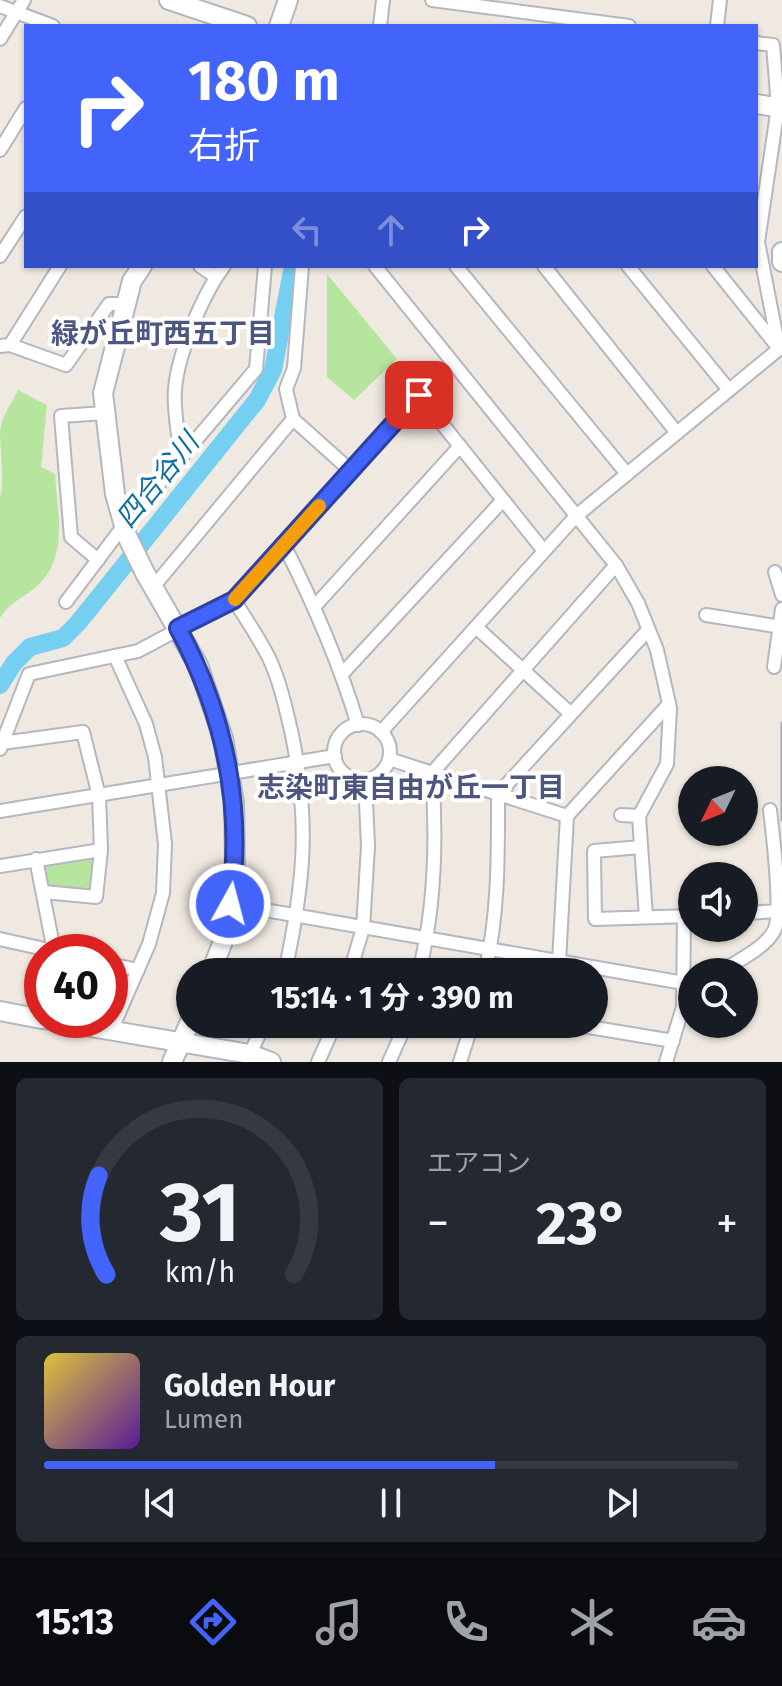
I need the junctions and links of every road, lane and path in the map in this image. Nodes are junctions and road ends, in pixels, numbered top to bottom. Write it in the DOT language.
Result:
graph roads {
  1 [pos="169,0"];
  2 [pos="288,0"];
  3 [pos="383,0"];
  4 [pos="432,0"];
  5 [pos="441,0"];
  6 [pos="720,0"];
  7 [pos="0,6"];
  8 [pos="20,6"];
  9 [pos="208,7"];
  10 [pos="50,24"];
  11 [pos="243,24"];
  12 [pos="280,24"];
  13 [pos="380,24"];
  14 [pos="615,24"];
  15 [pos="717,24"];
  16 [pos="0,39"];
  17 [pos="758,43"];
  18 [pos="758,104"];
  19 [pos="780,108"];
  20 [pos="24,111"];
  21 [pos="0,150"];
  22 [pos="762,170"];
  23 [pos="24,219"];
  24 [pos="1,252"];
  25 [pos="782,252"];
  26 [pos="782,262"];
  27 [pos="59,268"];
  28 [pos="141,268"];
  29 [pos="265,268"];
  30 [pos="302,268"];
  31 [pos="377,268"];
  32 [pos="458,268"];
  33 [pos="546,268"];
  34 [pos="630,268"];
  35 [pos="715,268"];
  36 [pos="220,271"];
  37 [pos="127,304"];
  38 [pos="5,346"];
  39 [pos="779,349"];
  40 [pos="729,390"];
  41 [pos="105,413"];
  42 [pos="293,419"];
  43 [pos="677,433"];
  44 [pos="460,446"];
  45 [pos="181,458"];
  46 [pos="351,471"];
  47 [pos="627,474"];
  48 [pos="503,500"];
  49 [pos="576,516"];
  50 [pos="126,530"];
  51 [pos="284,545"];
  52 [pos="544,551"];
  53 [pos="98,560"];
  54 [pos="616,565"];
  55 [pos="775,572"];
  56 [pos="149,579"];
  57 [pos="782,595"];
  58 [pos="234,600"];
  59 [pos="66,602"];
  60 [pos="315,606"];
  61 [pos="782,609"];
  62 [pos="706,615"];
  63 [pos="476,627"];
  64 [pos="781,627"];
  65 [pos="178,628"];
  66 [pos="648,630"];
  67 [pos="115,656"];
  68 [pos="774,667"];
  69 [pos="524,669"];
  70 [pos="342,674"];
  71 [pos="669,704"];
  72 [pos="571,714"];
  73 [pos="358,725"];
  74 [pos="381,732"];
  75 [pos="1,746"];
  76 [pos="335,756"];
  77 [pos="389,759"];
  78 [pos="297,763"];
  79 [pos="432,773"];
  80 [pos="231,774"];
  81 [pos="365,780"];
  82 [pos="160,784"];
  83 [pos="498,794"];
  84 [pos="99,796"];
  85 [pos="770,810"];
  86 [pos="0,811"];
  87 [pos="621,815"];
  88 [pos="567,816"];
  89 [pos="639,816"];
  90 [pos="641,847"];
  91 [pos="101,850"];
  92 [pos="36,859"];
  93 [pos="0,866"];
  94 [pos="779,876"];
  95 [pos="44,892"];
  96 [pos="230,904"];
  97 [pos="780,911"];
  98 [pos="758,912"];
  99 [pos="297,916"];
  100 [pos="678,916"];
  101 [pos="646,917"];
  102 [pos="363,928"];
  103 [pos="52,934"];
  104 [pos="0,939"];
  105 [pos="427,939"];
  106 [pos="24,945"];
  107 [pos="490,950"];
  108 [pos="216,958"];
  109 [pos="288,958"];
  110 [pos="354,958"];
  111 [pos="422,958"];
  112 [pos="488,958"];
  113 [pos="536,958"];
  114 [pos="559,958"];
  115 [pos="742,958"];
  116 [pos="128,968"];
  117 [pos="138,970"];
  118 [pos="608,970"];
  119 [pos="678,982"];
  120 [pos="128,993"];
  121 [pos="0,1011"];
  122 [pos="24,1016"];
  123 [pos="678,1028"];
  124 [pos="608,1030"];
  125 [pos="128,1034"];
  126 [pos="183,1038"];
  127 [pos="257,1038"];
  128 [pos="329,1038"];
  129 [pos="400,1038"];
  130 [pos="468,1038"];
  131 [pos="673,1041"];
  132 [pos="180,1044"];
  133 [pos="250,1054"];
  134 [pos="172,1062"];
  135 [pos="271,1062"];
  136 [pos="318,1062"];
  137 [pos="389,1062"];
  138 [pos="460,1062"];
  139 [pos="666,1062"];
  1 -- 9 [label="street"];
  2 -- 12 [label="street"];
  3 -- 13 [label="street"];
  4 -- 5 [label="street"];
  5 -- 14 [label="street"];
  6 -- 15 [label="street"];
  7 -- 8 [label="street"];
  8 -- 10 [label="street"];
  8 -- 16 [label="street"];
  9 -- 11 [label="street"];
  17 -- 19 [label="street"];
  18 -- 19 [label="street"];
  19 -- 22 [label="street"];
  20 -- 21 [label="street"];
  22 -- 39 [label="street"];
  23 -- 24 [label="street"];
  25 -- 26 [label="street"];
  27 -- 38 [label="street"];
  28 -- 37 [label="street"];
  29 -- 45 [label="street"];
  30 -- 42 [label="street"];
  31 -- 49 [label="street"];
  32 -- 47 [label="street"];
  33 -- 43 [label="street"];
  34 -- 40 [label="street"];
  35 -- 39 [label="street"];
  36 -- 45 [label="street"];
  37 -- 38 [label="street"];
  37 -- 41 [label="street"];
  39 -- 40 [label="street"];
  40 -- 43 [label="street"];
  41 -- 50 [label="street"];
  41 -- 53 [label="street"];
  42 -- 46 [label="street"];
  42 -- 56 [label="street"];
  43 -- 47 [label="street"];
  44 -- 46 [label="street"];
  44 -- 48 [label="street"];
  44 -- 60 [label="street"];
  45 -- 50 [label="street"];
  46 -- 51 [label="street"];
  47 -- 49 [label="street"];
  48 -- 52 [label="street"];
  48 -- 70 [label="street"];
  49 -- 52 [label="street"];
  49 -- 54 [label="street"];
  50 -- 53 [label="street"];
  50 -- 56 [label="street"];
  51 -- 58 [label="street"];
  51 -- 60 [label="street"];
  52 -- 63 [label="street"];
  53 -- 59 [label="street"];
  54 -- 66 [label="street"];
  54 -- 69 [label="street"];
  55 -- 57 [label="street"];
  56 -- 65 [label="street"];
  58 -- 65 [label="street"];
  58 -- 78 [label="street"];
  60 -- 70 [label="street"];
  61 -- 64 [label="street"];
  62 -- 64 [label="street"];
  63 -- 69 [label="street"];
  63 -- 74 [label="street"];
  64 -- 68 [label="street"];
  65 -- 67 [label="street"];
  65 -- 80 [label="street"];
  66 -- 71 [label="street"];
  66 -- 72 [label="street"];
  67 -- 75 [label="street"];
  67 -- 82 [label="street"];
  69 -- 72 [label="street"];
  69 -- 79 [label="street"];
  70 -- 73 [label="street"];
  71 -- 88 [label="street"];
  71 -- 89 [label="street"];
  72 -- 83 [label="street"];
  73 -- 74 [label="street"];
  73 -- 76 [label="street"];
  74 -- 77 [label="street"];
  75 -- 84 [label="street"];
  76 -- 78 [label="street"];
  76 -- 81 [label="street"];
  77 -- 79 [label="street"];
  77 -- 81 [label="street"];
  78 -- 80 [label="street"];
  78 -- 99 [label="street"];
  79 -- 83 [label="street"];
  79 -- 105 [label="street"];
  80 -- 82 [label="street"];
  80 -- 96 [label="street"];
  81 -- 102 [label="street"];
  82 -- 84 [label="street"];
  82 -- 117 [label="street"];
  83 -- 88 [label="street"];
  83 -- 107 [label="street"];
  84 -- 86 [label="street"];
  84 -- 91 [label="street"];
  85 -- 94 [label="street"];
  87 -- 89 [label="street"];
  88 -- 114 [label="street"];
  89 -- 90 [label="street"];
  90 -- 101 [label="street"];
  90 -- 101 [label="street"];
  91 -- 92 [label="street"];
  91 -- 95 [label="street"];
  92 -- 93 [label="street"];
  92 -- 95 [label="street"];
  94 -- 97 [label="street"];
  95 -- 103 [label="street"];
  96 -- 99 [label="street"];
  96 -- 108 [label="street"];
  97 -- 98 [label="street"];
  97 -- 115 [label="street"];
  99 -- 102 [label="street"];
  99 -- 109 [label="street"];
  100 -- 101 [label="street"];
  102 -- 105 [label="street"];
  102 -- 110 [label="street"];
  104 -- 106 [label="street"];
  105 -- 107 [label="street"];
  105 -- 111 [label="street"];
  107 -- 112 [label="street"];
  107 -- 113 [label="street"];
  116 -- 117 [label="street"];
  117 -- 120 [label="street"];
  118 -- 119 [label="street"];
  121 -- 122 [label="street"];
  123 -- 131 [label="street"];
  124 -- 131 [label="street"];
  125 -- 132 [label="street"];
  126 -- 132 [label="street"];
  127 -- 133 [label="street"];
  128 -- 136 [label="street"];
  129 -- 137 [label="street"];
  130 -- 138 [label="street"];
  131 -- 139 [label="street"];
  132 -- 133 [label="street"];
  132 -- 134 [label="street"];
  133 -- 135 [label="street"];
}
